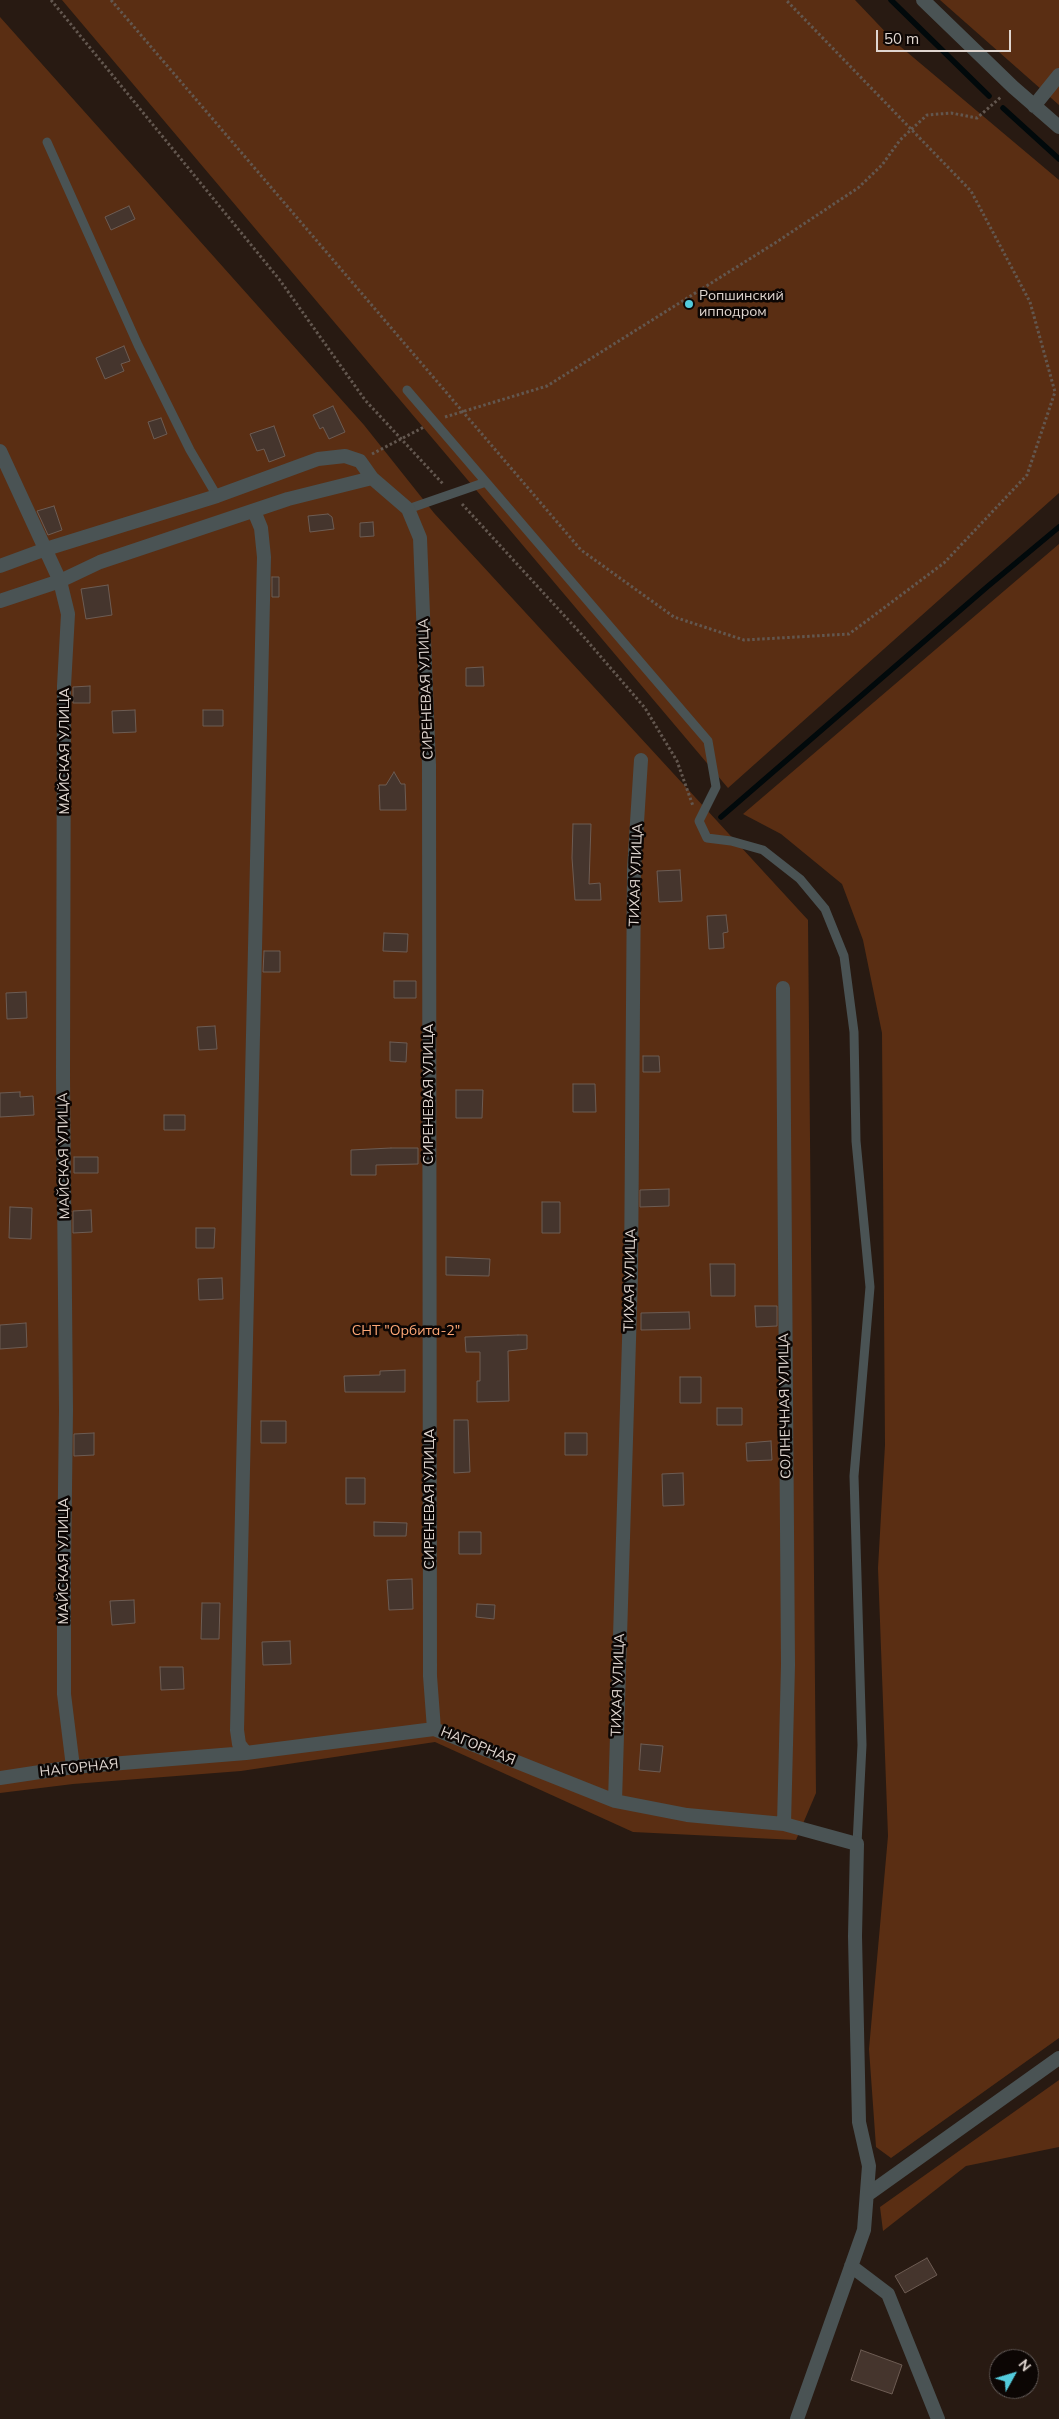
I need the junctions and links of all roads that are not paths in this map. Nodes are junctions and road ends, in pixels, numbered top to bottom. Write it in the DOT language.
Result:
graph roads {
  1 [pos="923,0"];
  2 [pos="1059,75"];
  3 [pos="1034,106"];
  4 [pos="1059,128"];
  5 [pos="47,142"];
  6 [pos="407,390"];
  7 [pos="0,451"];
  8 [pos="372,478"];
  9 [pos="486,482"];
  10 [pos="217,496"];
  11 [pos="408,509"];
  12 [pos="254,511"];
  13 [pos="46,549"];
  14 [pos="0,566"];
  15 [pos="60,581"];
  16 [pos="0,601"];
  17 [pos="641,760"];
  18 [pos="783,988"];
  19 [pos="434,1729"];
  20 [pos="246,1753"];
  21 [pos="73,1767"];
  22 [pos="0,1778"];
  23 [pos="615,1800"];
  24 [pos="784,1824"];
  25 [pos="857,1844"];
  26 [pos="1059,2058"];
  27 [pos="867,2195"];
  28 [pos="851,2266"];
  29 [pos="797,2419"];
  30 [pos="938,2419"];
  1 -- 3 [label="street"];
  2 -- 3 [label="street"];
  3 -- 4 [label="street"];
  5 -- 10 [label="lane"];
  6 -- 9 [label="lane"];
  7 -- 13 [label="street, МАЙСКАЯ УЛИЦА"];
  8 -- 10 [label="street, СИРЕНЕВАЯ УЛИЦА"];
  8 -- 11 [label="street, СИРЕНЕВАЯ УЛИЦА"];
  8 -- 12 [label="street"];
  9 -- 11 [label="lane"];
  9 -- 25 [label="lane"];
  10 -- 13 [label="street"];
  11 -- 19 [label="street, СИРЕНЕВАЯ УЛИЦА"];
  12 -- 15 [label="street"];
  12 -- 20 [label="street"];
  13 -- 14 [label="street"];
  13 -- 15 [label="street, МАЙСКАЯ УЛИЦА"];
  15 -- 16 [label="street"];
  15 -- 21 [label="street, МАЙСКАЯ УЛИЦА"];
  17 -- 23 [label="street, ТИХАЯ УЛИЦА"];
  18 -- 24 [label="street, СОЛНЕЧНАЯ УЛИЦА"];
  19 -- 20 [label="street, НАГОРНАЯ"];
  19 -- 23 [label="street, НАГОРНАЯ"];
  20 -- 21 [label="street, НАГОРНАЯ"];
  21 -- 22 [label="street, НАГОРНАЯ"];
  23 -- 24 [label="street, НАГОРНАЯ"];
  24 -- 25 [label="street, НАГОРНАЯ"];
  25 -- 27 [label="street"];
  26 -- 27 [label="street"];
  27 -- 28 [label="street"];
  28 -- 29 [label="street"];
  28 -- 30 [label="street"];
}
